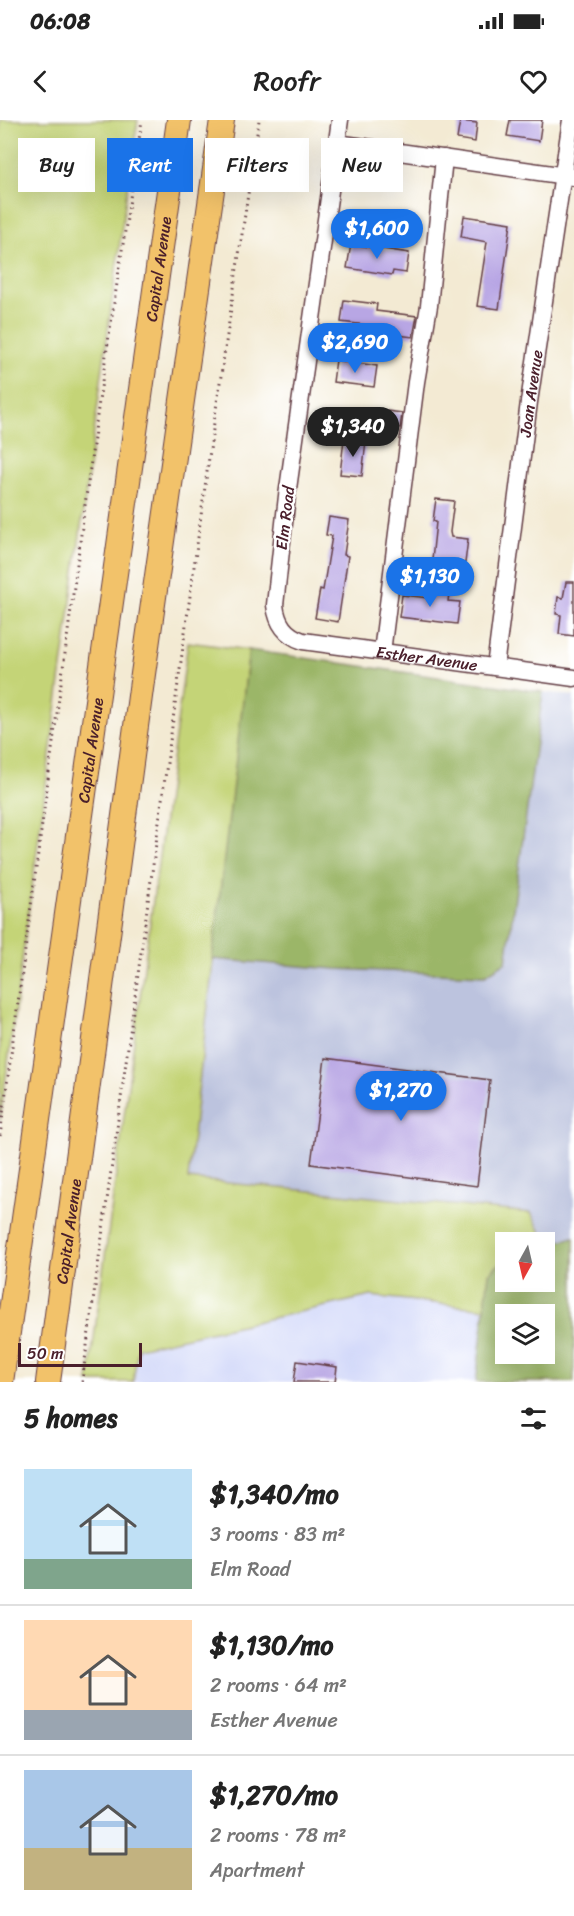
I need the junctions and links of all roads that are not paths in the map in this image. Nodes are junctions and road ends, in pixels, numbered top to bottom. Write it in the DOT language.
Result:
graph roads {
  1 [pos="179,120"];
  2 [pos="222,120"];
  3 [pos="340,120"];
  4 [pos="571,120"];
  5 [pos="338,138"];
  6 [pos="403,152"];
  7 [pos="444,158"];
  8 [pos="568,176"];
  9 [pos="330,192"];
  10 [pos="284,630"];
  11 [pos="382,651"];
  12 [pos="495,667"];
  13 [pos="574,678"];
  14 [pos="0,1382"];
  15 [pos="48,1382"];
  1 -- 14 [label="highway, Capital Avenue"];
  2 -- 15 [label="highway, Capital Avenue"];
  3 -- 5 [label="street, Elm Road"];
  4 -- 8 [label="street, Joan Avenue"];
  6 -- 7 [label="street"];
  7 -- 8 [label="street"];
  7 -- 11 [label="street"];
  8 -- 12 [label="street, Joan Avenue"];
  9 -- 10 [label="street, Elm Road"];
  10 -- 11 [label="street, Esther Avenue"];
  11 -- 12 [label="street, Esther Avenue"];
  12 -- 13 [label="street, Esther Avenue"];
}
